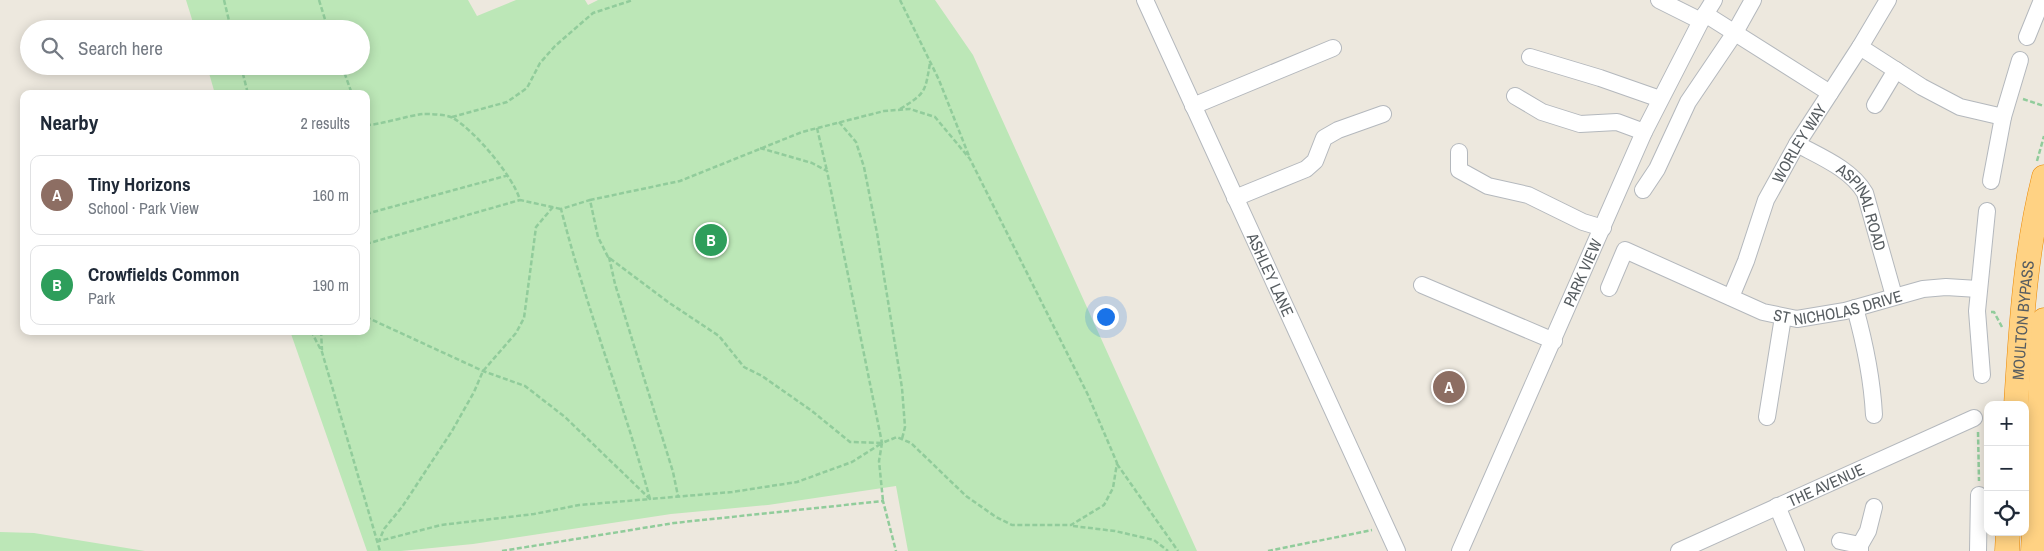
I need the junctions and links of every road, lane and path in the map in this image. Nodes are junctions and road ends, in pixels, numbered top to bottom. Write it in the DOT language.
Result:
graph roads {
  1 [pos="224,0"];
  2 [pos="319,0"];
  3 [pos="633,0"];
  4 [pos="900,0"];
  5 [pos="1145,0"];
  6 [pos="1658,0"];
  7 [pos="1714,0"];
  8 [pos="1753,0"];
  9 [pos="1888,0"];
  10 [pos="2041,3"];
  11 [pos="1703,18"];
  12 [pos="229,20"];
  13 [pos="325,20"];
  14 [pos="1734,34"];
  15 [pos="2027,37"];
  16 [pos="1860,47"];
  17 [pos="1333,48"];
  18 [pos="1530,57"];
  19 [pos="2020,60"];
  20 [pos="930,62"];
  21 [pos="1896,70"];
  22 [pos="243,75"];
  23 [pos="345,75"];
  24 [pos="247,90"];
  25 [pos="351,90"];
  26 [pos="1830,93"];
  27 [pos="2010,95"];
  28 [pos="1515,96"];
  29 [pos="1660,99"];
  30 [pos="1875,105"];
  31 [pos="1193,106"];
  32 [pos="2044,106"];
  33 [pos="899,110"];
  34 [pos="1383,114"];
  35 [pos="452,117"];
  36 [pos="2003,117"];
  37 [pos="840,122"];
  38 [pos="370,125"];
  39 [pos="817,128"];
  40 [pos="1644,132"];
  41 [pos="1797,144"];
  42 [pos="760,148"];
  43 [pos="1459,152"];
  44 [pos="970,159"];
  45 [pos="827,171"];
  46 [pos="509,175"];
  47 [pos="2044,177"];
  48 [pos="1991,181"];
  49 [pos="1643,190"];
  50 [pos="1235,198"];
  51 [pos="520,200"];
  52 [pos="590,200"];
  53 [pos="553,207"];
  54 [pos="562,209"];
  55 [pos="1987,211"];
  56 [pos="370,213"];
  57 [pos="1604,228"];
  58 [pos="370,243"];
  59 [pos="608,257"];
  60 [pos="1422,285"];
  61 [pos="1609,288"];
  62 [pos="1978,289"];
  63 [pos="1894,296"];
  64 [pos="1731,297"];
  65 [pos="1855,308"];
  66 [pos="1978,312"];
  67 [pos="1784,317"];
  68 [pos="370,319"];
  69 [pos="2044,320"];
  70 [pos="2006,333"];
  71 [pos="313,335"];
  72 [pos="321,335"];
  73 [pos="1554,341"];
  74 [pos="322,352"];
  75 [pos="484,371"];
  76 [pos="1982,375"];
  77 [pos="2016,401"];
  78 [pos="1874,415"];
  79 [pos="1767,417"];
  80 [pos="1976,422"];
  81 [pos="902,439"];
  82 [pos="882,443"];
  83 [pos="1117,464"];
  84 [pos="1979,495"];
  85 [pos="678,496"];
  86 [pos="650,498"];
  87 [pos="883,501"];
  88 [pos="1777,506"];
  89 [pos="1874,507"];
  90 [pos="1071,526"];
  91 [pos="1386,527"];
  92 [pos="2008,536"];
  93 [pos="379,541"];
  94 [pos="1840,541"];
  95 [pos="1860,548"];
  96 [pos="380,551"];
  97 [pos="502,551"];
  98 [pos="896,551"];
  99 [pos="1168,551"];
  100 [pos="1178,551"];
  101 [pos="1268,551"];
  102 [pos="1398,551"];
  103 [pos="1460,551"];
  104 [pos="1679,551"];
  105 [pos="1796,551"];
  106 [pos="1978,551"];
  107 [pos="2007,551"];
  108 [pos="2033,551"];
  1 -- 12 [label="path"];
  2 -- 13 [label="path"];
  3 -- 35 [label="path"];
  4 -- 20 [label="path"];
  5 -- 31 [label="street, ASHLEY LANE"];
  6 -- 11 [label="street"];
  7 -- 11 [label="street, PARK VIEW"];
  8 -- 14 [label="street"];
  9 -- 16 [label="street, WORLEY WAY"];
  10 -- 15 [label="street"];
  11 -- 14 [label="street"];
  11 -- 29 [label="street, PARK VIEW"];
  14 -- 26 [label="street"];
  14 -- 49 [label="street"];
  16 -- 21 [label="street"];
  16 -- 26 [label="street, WORLEY WAY"];
  17 -- 31 [label="street"];
  18 -- 29 [label="street"];
  19 -- 27 [label="street"];
  20 -- 33 [label="path"];
  20 -- 44 [label="path"];
  21 -- 30 [label="street"];
  21 -- 36 [label="street"];
  22 -- 24 [label="path"];
  23 -- 25 [label="path"];
  26 -- 41 [label="street, WORLEY WAY"];
  27 -- 32 [label="path"];
  27 -- 36 [label="street"];
  28 -- 40 [label="street"];
  29 -- 40 [label="street, PARK VIEW"];
  31 -- 50 [label="street, ASHLEY LANE"];
  33 -- 37 [label="path"];
  33 -- 44 [label="path"];
  34 -- 50 [label="street"];
  35 -- 38 [label="path"];
  35 -- 46 [label="path"];
  36 -- 48 [label="street"];
  37 -- 39 [label="path"];
  37 -- 81 [label="path"];
  39 -- 42 [label="path"];
  39 -- 45 [label="path"];
  40 -- 57 [label="street, PARK VIEW"];
  41 -- 63 [label="street, ASPINAL ROAD"];
  41 -- 64 [label="street, WORLEY WAY"];
  42 -- 45 [label="path"];
  42 -- 52 [label="path"];
  43 -- 57 [label="street"];
  44 -- 83 [label="path"];
  45 -- 82 [label="path"];
  46 -- 51 [label="path"];
  46 -- 56 [label="path"];
  47 -- 77 [label="highway, MOULTON BYPASS"];
  50 -- 91 [label="street, ASHLEY LANE"];
  51 -- 53 [label="path"];
  51 -- 58 [label="path"];
  52 -- 54 [label="path"];
  52 -- 59 [label="path"];
  53 -- 54 [label="path"];
  53 -- 75 [label="path"];
  54 -- 86 [label="path"];
  55 -- 62 [label="street"];
  57 -- 73 [label="street, PARK VIEW"];
  59 -- 82 [label="path"];
  59 -- 85 [label="path"];
  60 -- 73 [label="street"];
  61 -- 64 [label="street, ST NICHOLAS DRIVE"];
  62 -- 63 [label="street, ST NICHOLAS DRIVE"];
  62 -- 66 [label="street"];
  63 -- 65 [label="street, ST NICHOLAS DRIVE"];
  64 -- 67 [label="street, ST NICHOLAS DRIVE"];
  65 -- 67 [label="street, ST NICHOLAS DRIVE"];
  65 -- 78 [label="street"];
  66 -- 70 [label="path"];
  66 -- 76 [label="street"];
  67 -- 79 [label="street"];
  68 -- 75 [label="path"];
  69 -- 108 [label="highway, MOULTON BYPASS"];
  71 -- 74 [label="path"];
  72 -- 74 [label="path"];
  73 -- 103 [label="street, PARK VIEW"];
  74 -- 93 [label="path"];
  75 -- 86 [label="path"];
  75 -- 93 [label="path"];
  80 -- 84 [label="path"];
  80 -- 88 [label="street, THE AVENUE"];
  81 -- 82 [label="path"];
  81 -- 90 [label="path"];
  82 -- 85 [label="path"];
  82 -- 87 [label="path"];
  83 -- 90 [label="path"];
  83 -- 100 [label="path"];
  84 -- 106 [label="street"];
  85 -- 86 [label="path"];
  86 -- 93 [label="path"];
  87 -- 97 [label="path"];
  87 -- 98 [label="path"];
  88 -- 104 [label="street, THE AVENUE"];
  88 -- 105 [label="street"];
  89 -- 95 [label="street"];
  90 -- 99 [label="path"];
  91 -- 101 [label="path"];
  91 -- 102 [label="street, ASHLEY LANE"];
  92 -- 107 [label="highway"];
  93 -- 96 [label="path"];
  94 -- 95 [label="street"];
}
